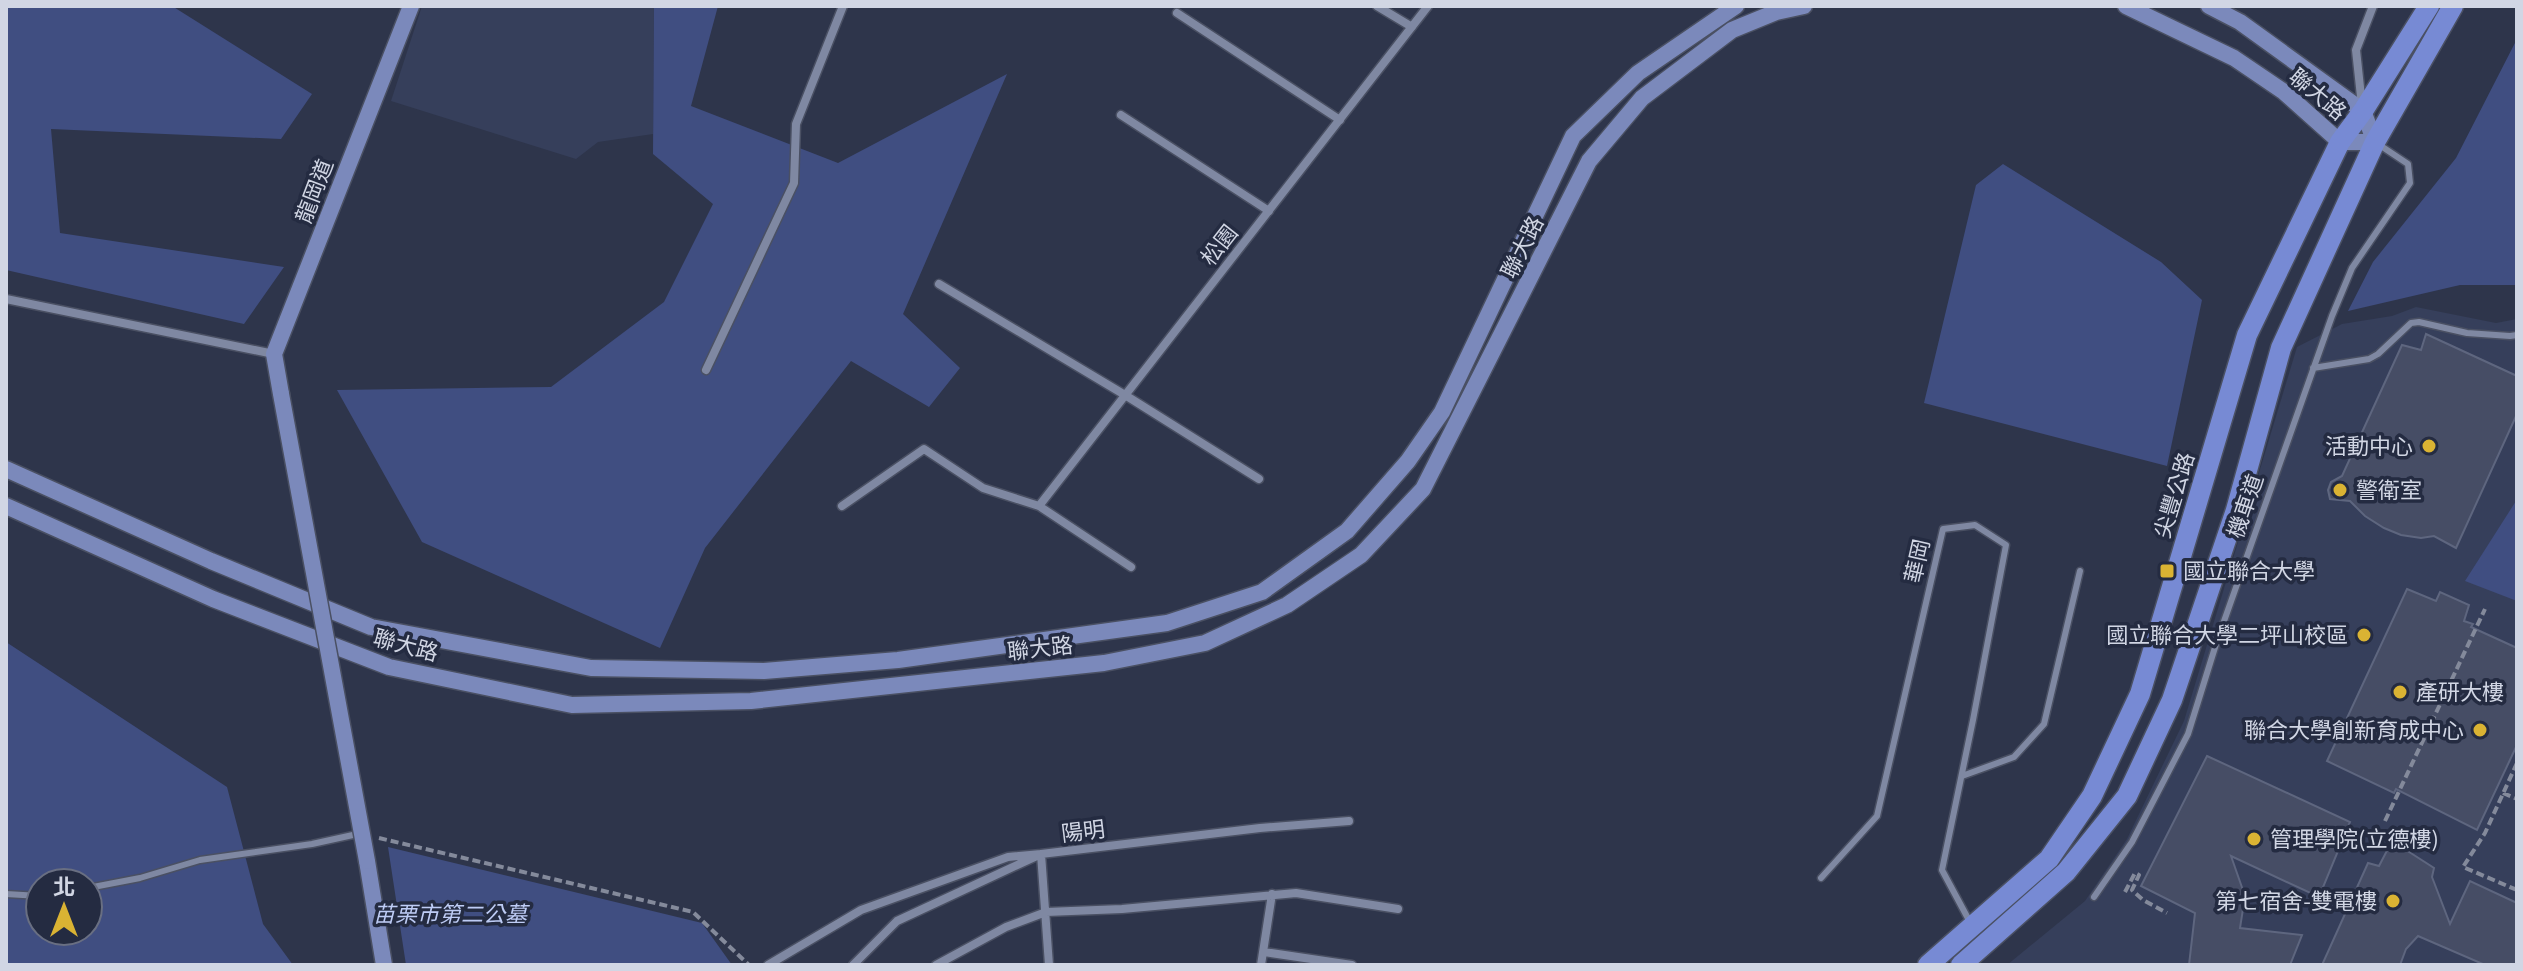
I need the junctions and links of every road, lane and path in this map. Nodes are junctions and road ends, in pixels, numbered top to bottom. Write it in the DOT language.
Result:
graph roads {
  1 [pos="411,6"];
  2 [pos="843,6"];
  3 [pos="1377,6"];
  4 [pos="1428,6"];
  5 [pos="1736,6"];
  6 [pos="1804,6"];
  7 [pos="2126,6"];
  8 [pos="2209,6"];
  9 [pos="2373,6"];
  10 [pos="2429,6"];
  11 [pos="2453,6"];
  12 [pos="1177,13"];
  13 [pos="1412,27"];
  14 [pos="2363,111"];
  15 [pos="1121,115"];
  16 [pos="1340,120"];
  17 [pos="2340,142"];
  18 [pos="2375,142"];
  19 [pos="1269,211"];
  20 [pos="939,284"];
  21 [pos="6,299"];
  22 [pos="2517,335"];
  23 [pos="274,354"];
  24 [pos="2313,368"];
  25 [pos="706,370"];
  26 [pos="1125,395"];
  27 [pos="6,469"];
  28 [pos="1259,479"];
  29 [pos="6,506"];
  30 [pos="842,506"];
  31 [pos="1039,506"];
  32 [pos="1131,567"];
  33 [pos="2080,571"];
  34 [pos="2485,609"];
  35 [pos="898,660"];
  36 [pos="902,684"];
  37 [pos="2517,763"];
  38 [pos="1962,776"];
  39 [pos="2503,793"];
  40 [pos="2517,799"];
  41 [pos="1349,821"];
  42 [pos="2385,821"];
  43 [pos="362,833"];
  44 [pos="1041,854"];
  45 [pos="1821,878"];
  46 [pos="104,885"];
  47 [pos="2517,890"];
  48 [pos="2125,892"];
  49 [pos="1272,894"];
  50 [pos="2094,897"];
  51 [pos="1398,909"];
  52 [pos="1046,912"];
  53 [pos="2167,913"];
  54 [pos="1971,925"];
  55 [pos="1989,939"];
  56 [pos="1264,952"];
  57 [pos="384,965"];
  58 [pos="749,965"];
  59 [pos="768,965"];
  60 [pos="853,965"];
  61 [pos="936,965"];
  62 [pos="1049,965"];
  63 [pos="1261,965"];
  64 [pos="1352,965"];
  65 [pos="1928,965"];
  66 [pos="1961,965"];
  1 -- 23 [label="street, 龍岡道"];
  2 -- 25 [label="street"];
  3 -- 13 [label="street"];
  4 -- 13 [label="street, 松園"];
  5 -- 35 [label="street, 聯大路"];
  6 -- 36 [label="street, 聯大路"];
  7 -- 17 [label="street, 聯大路"];
  8 -- 14 [label="street, 聯大路"];
  9 -- 14 [label="street"];
  10 -- 14 [label="main road, 尖豐公路"];
  11 -- 18 [label="main road"];
  12 -- 16 [label="street"];
  13 -- 16 [label="street, 松園"];
  14 -- 17 [label="main road, 尖豐公路"];
  14 -- 18 [label="street, 聯大路"];
  15 -- 19 [label="street"];
  16 -- 19 [label="street, 松園"];
  17 -- 18 [label="street, 聯大路"];
  17 -- 54 [label="main road, 尖豐公路"];
  18 -- 24 [label="lane, 機車道"];
  18 -- 55 [label="main road"];
  19 -- 26 [label="street, 松園"];
  20 -- 26 [label="street"];
  21 -- 23 [label="street"];
  22 -- 24 [label="lane"];
  23 -- 43 [label="street, bridge"];
  24 -- 50 [label="lane, 機車道"];
  26 -- 28 [label="street"];
  26 -- 31 [label="street, 松園"];
  27 -- 35 [label="street, 聯大路"];
  29 -- 36 [label="street, 聯大路"];
  30 -- 31 [label="street"];
  31 -- 32 [label="street"];
  33 -- 38 [label="lane"];
  34 -- 42 [label="path"];
  35 -- 36 [label="street"];
  37 -- 39 [label="path"];
  38 -- 45 [label="lane, 華岡"];
  38 -- 54 [label="lane, 華岡"];
  39 -- 40 [label="path"];
  39 -- 47 [label="path"];
  41 -- 44 [label="street, 陽明"];
  43 -- 46 [label="lane"];
  43 -- 57 [label="street, bridge"];
  43 -- 58 [label="path"];
  44 -- 52 [label="street"];
  44 -- 59 [label="street"];
  44 -- 60 [label="street, 陽明"];
  48 -- 53 [label="path"];
  49 -- 51 [label="street"];
  49 -- 52 [label="street"];
  49 -- 56 [label="street"];
  52 -- 61 [label="street"];
  52 -- 62 [label="street"];
  54 -- 55 [label="lane, 華岡"];
  54 -- 65 [label="main road, 尖豐公路"];
  55 -- 66 [label="main road"];
  56 -- 63 [label="street"];
  56 -- 64 [label="street"];
}
